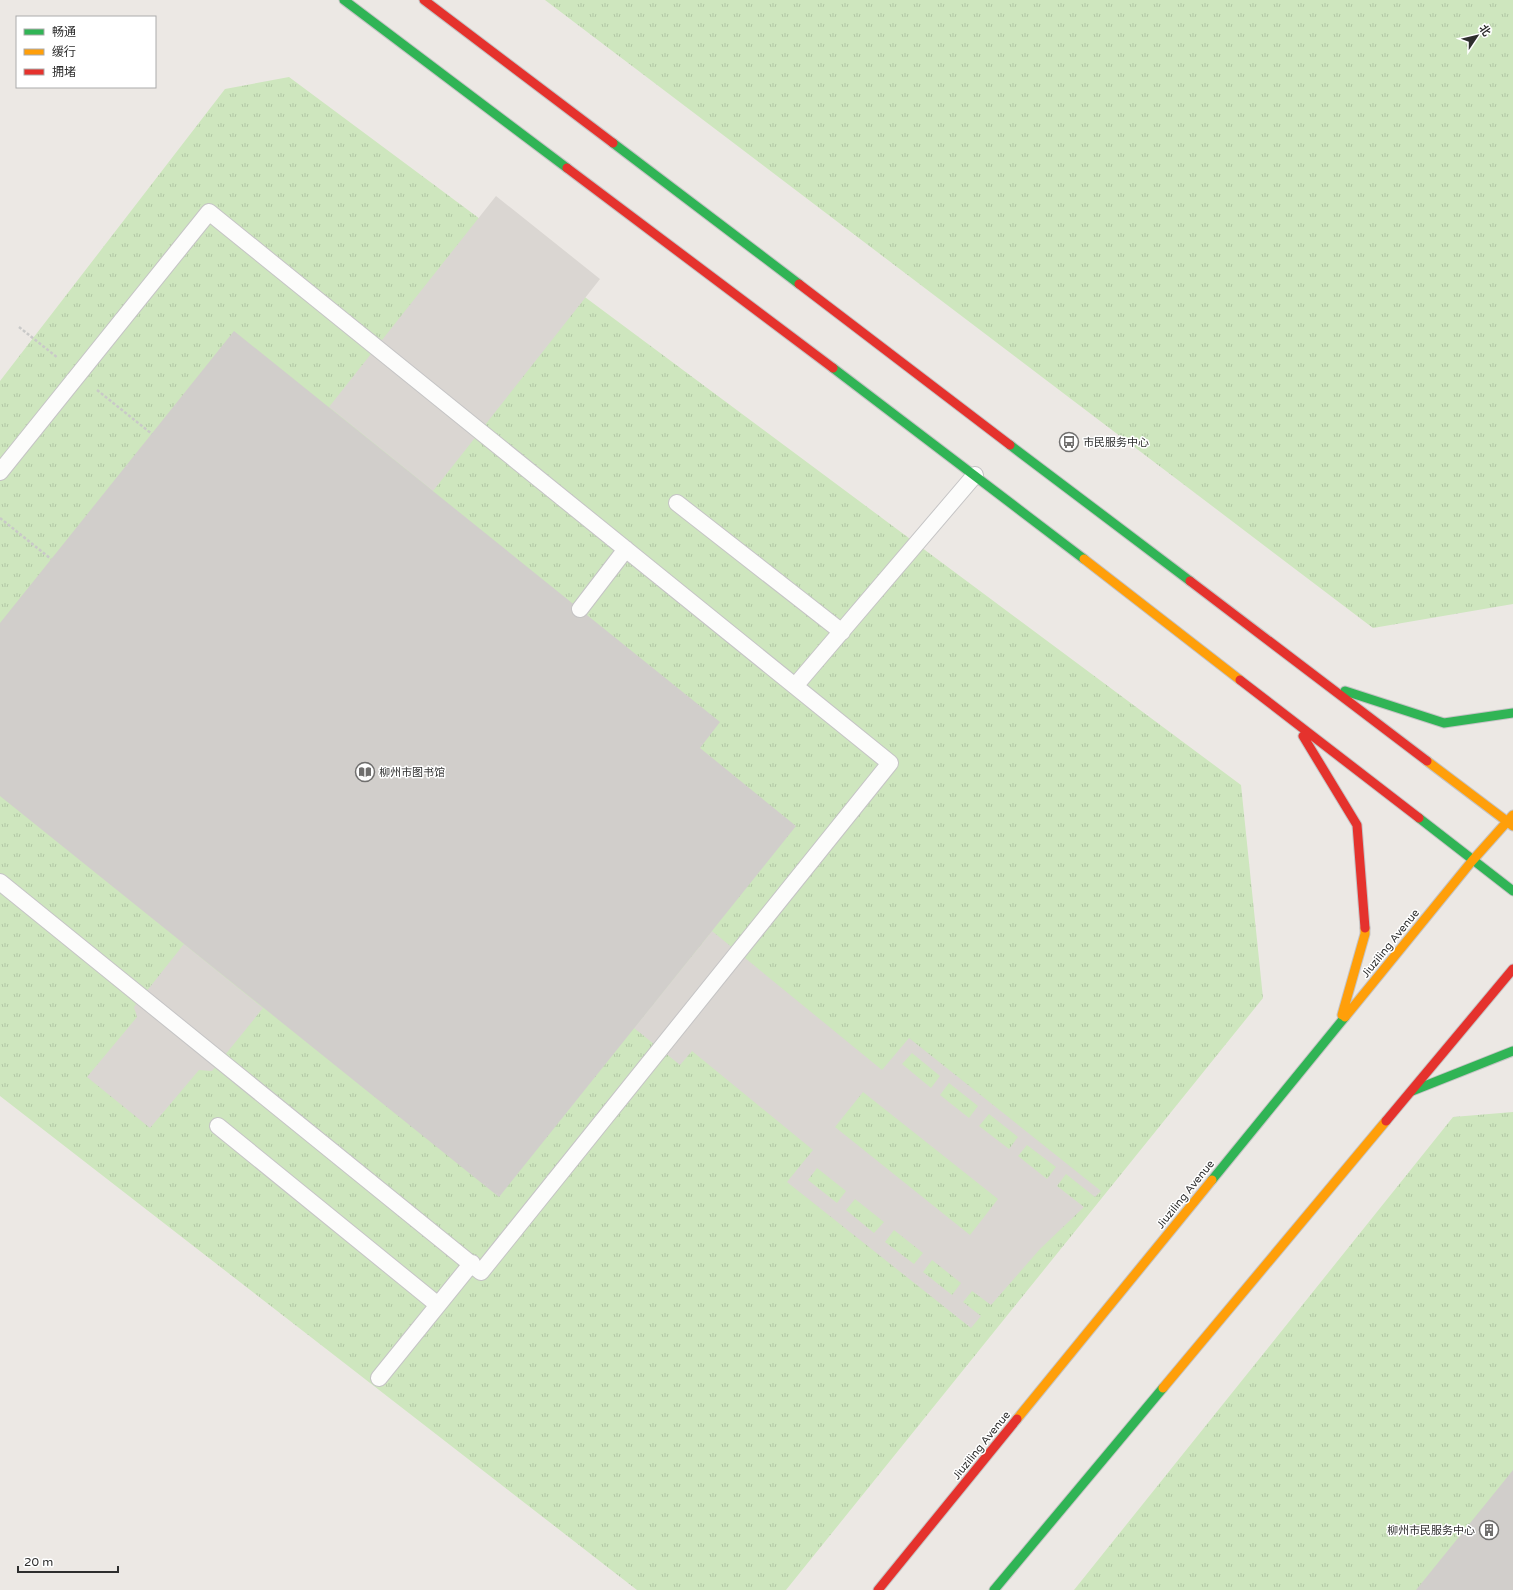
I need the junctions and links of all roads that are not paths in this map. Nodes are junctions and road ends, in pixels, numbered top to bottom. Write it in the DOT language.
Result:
graph roads {
  1 [pos="344,0"];
  2 [pos="424,0"];
  3 [pos="0,472"];
  4 [pos="975,475"];
  5 [pos="677,503"];
  6 [pos="626,549"];
  7 [pos="580,609"];
  8 [pos="842,632"];
  9 [pos="1329,685"];
  10 [pos="795,686"];
  11 [pos="1513,713"];
  12 [pos="1296,724"];
  13 [pos="1511,821"];
  14 [pos="1472,861"];
  15 [pos="0,882"];
  16 [pos="1513,891"];
  17 [pos="1513,969"];
  18 [pos="1340,1023"];
  19 [pos="1513,1051"];
  20 [pos="1410,1093"];
  21 [pos="218,1126"];
  22 [pos="472,1263"];
  23 [pos="438,1305"];
  24 [pos="379,1378"];
  25 [pos="878,1590"];
  26 [pos="994,1590"];
  1 -- 4 [label="street"];
  2 -- 9 [label="street"];
  3 -- 6 [label="lane"];
  4 -- 8 [label="lane"];
  4 -- 12 [label="street"];
  5 -- 8 [label="lane"];
  6 -- 7 [label="lane"];
  6 -- 10 [label="lane"];
  8 -- 10 [label="lane"];
  9 -- 11 [label="street"];
  9 -- 13 [label="street"];
  10 -- 22 [label="lane"];
  12 -- 14 [label="street"];
  12 -- 18 [label="street"];
  13 -- 14 [label="street, Jiuziling Avenue"];
  14 -- 16 [label="street"];
  14 -- 18 [label="street, Jiuziling Avenue"];
  15 -- 22 [label="lane"];
  17 -- 20 [label="street"];
  18 -- 25 [label="street, Jiuziling Avenue"];
  19 -- 20 [label="street"];
  20 -- 26 [label="street"];
  21 -- 23 [label="lane"];
  22 -- 23 [label="lane"];
  23 -- 24 [label="lane"];
}
